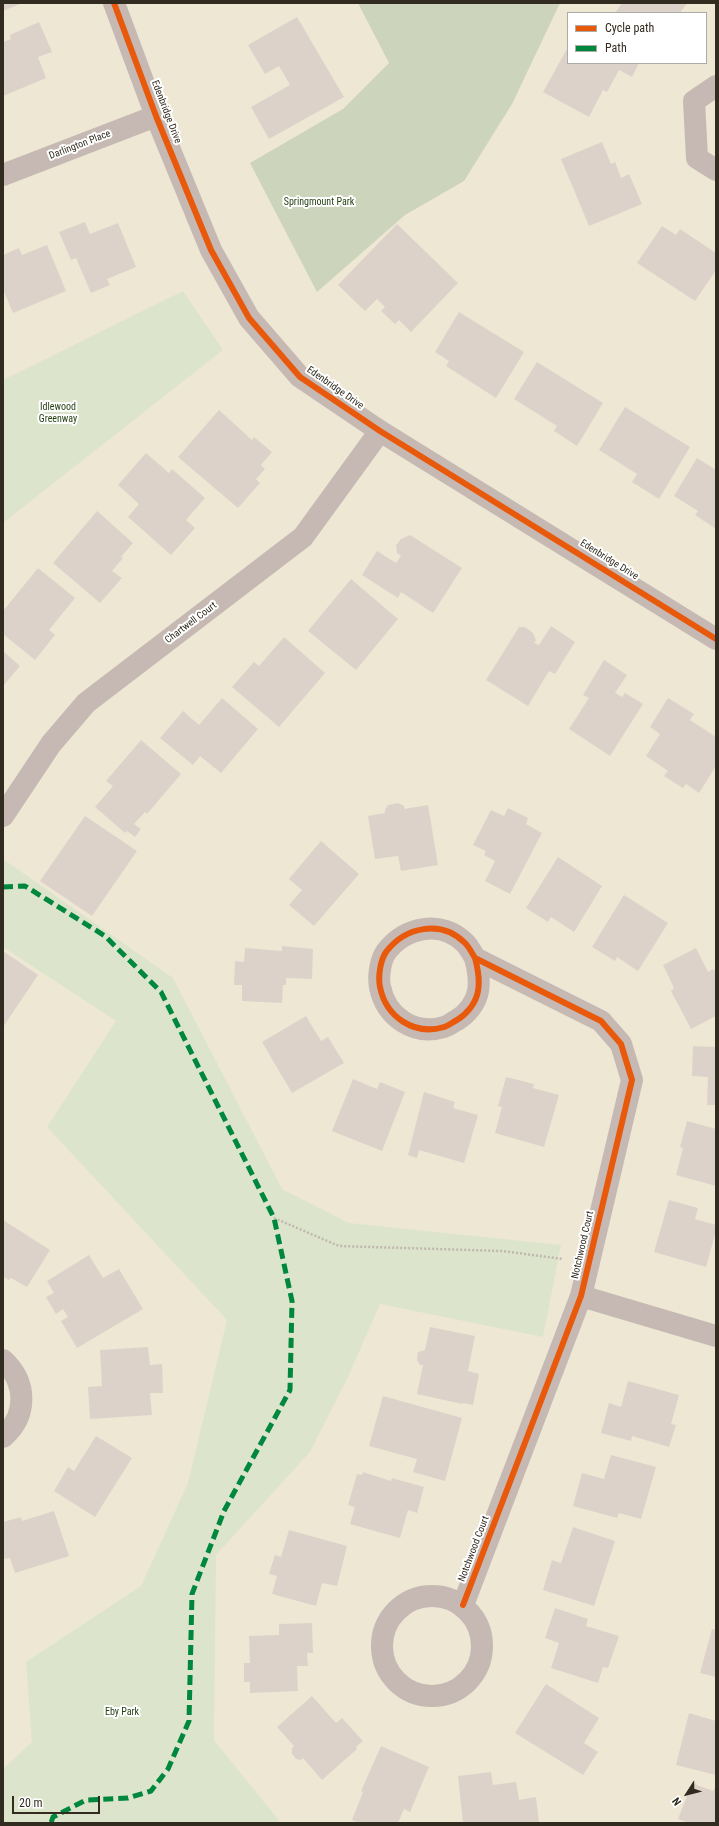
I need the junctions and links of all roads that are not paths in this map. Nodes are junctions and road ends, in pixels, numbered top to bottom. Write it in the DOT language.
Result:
graph roads {
  1 [pos="114,3"];
  2 [pos="716,86"];
  3 [pos="156,116"];
  4 [pos="716,170"];
  5 [pos="3,175"];
  6 [pos="380,431"];
  7 [pos="716,639"];
  8 [pos="3,816"];
  9 [pos="475,958"];
  10 [pos="581,1296"];
  11 [pos="716,1336"];
  12 [pos="3,1360"];
  13 [pos="3,1437"];
  14 [pos="463,1605"];
  1 -- 3 [label="street, Edenbridge Drive"];
  2 -- 4 [label="street"];
  3 -- 5 [label="street, Darlington Place"];
  3 -- 6 [label="street, Edenbridge Drive"];
  6 -- 7 [label="street, Edenbridge Drive"];
  6 -- 8 [label="street, Chartwell Court"];
  9 -- 9 [label="street, Notchwood Court"];
  9 -- 10 [label="street, Notchwood Court"];
  10 -- 11 [label="street"];
  10 -- 14 [label="street, Notchwood Court"];
  12 -- 13 [label="street"];
  14 -- 14 [label="street"];
}
